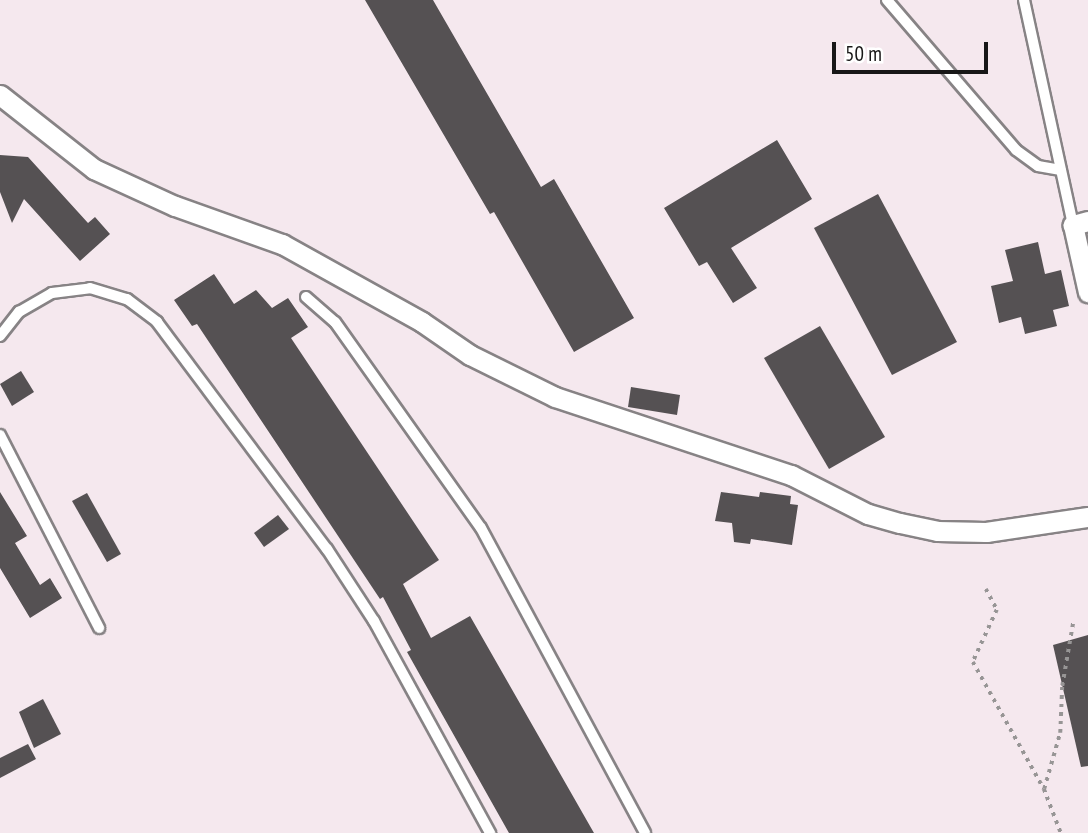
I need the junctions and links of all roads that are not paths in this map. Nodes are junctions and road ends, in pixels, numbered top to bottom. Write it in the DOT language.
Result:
graph roads {
  1 [pos="887,0"];
  2 [pos="1024,0"];
  3 [pos="0,95"];
  4 [pos="1061,170"];
  5 [pos="1080,223"];
  6 [pos="1088,292"];
  7 [pos="306,297"];
  8 [pos="0,336"];
  9 [pos="0,435"];
  10 [pos="1088,517"];
  11 [pos="99,628"];
  12 [pos="490,833"];
  13 [pos="645,833"];
  1 -- 4 [label="lane"];
  2 -- 4 [label="lane"];
  3 -- 10 [label="street"];
  4 -- 5 [label="lane"];
  5 -- 6 [label="street"];
  7 -- 13 [label="lane"];
  8 -- 12 [label="lane"];
  9 -- 11 [label="lane"];
}
